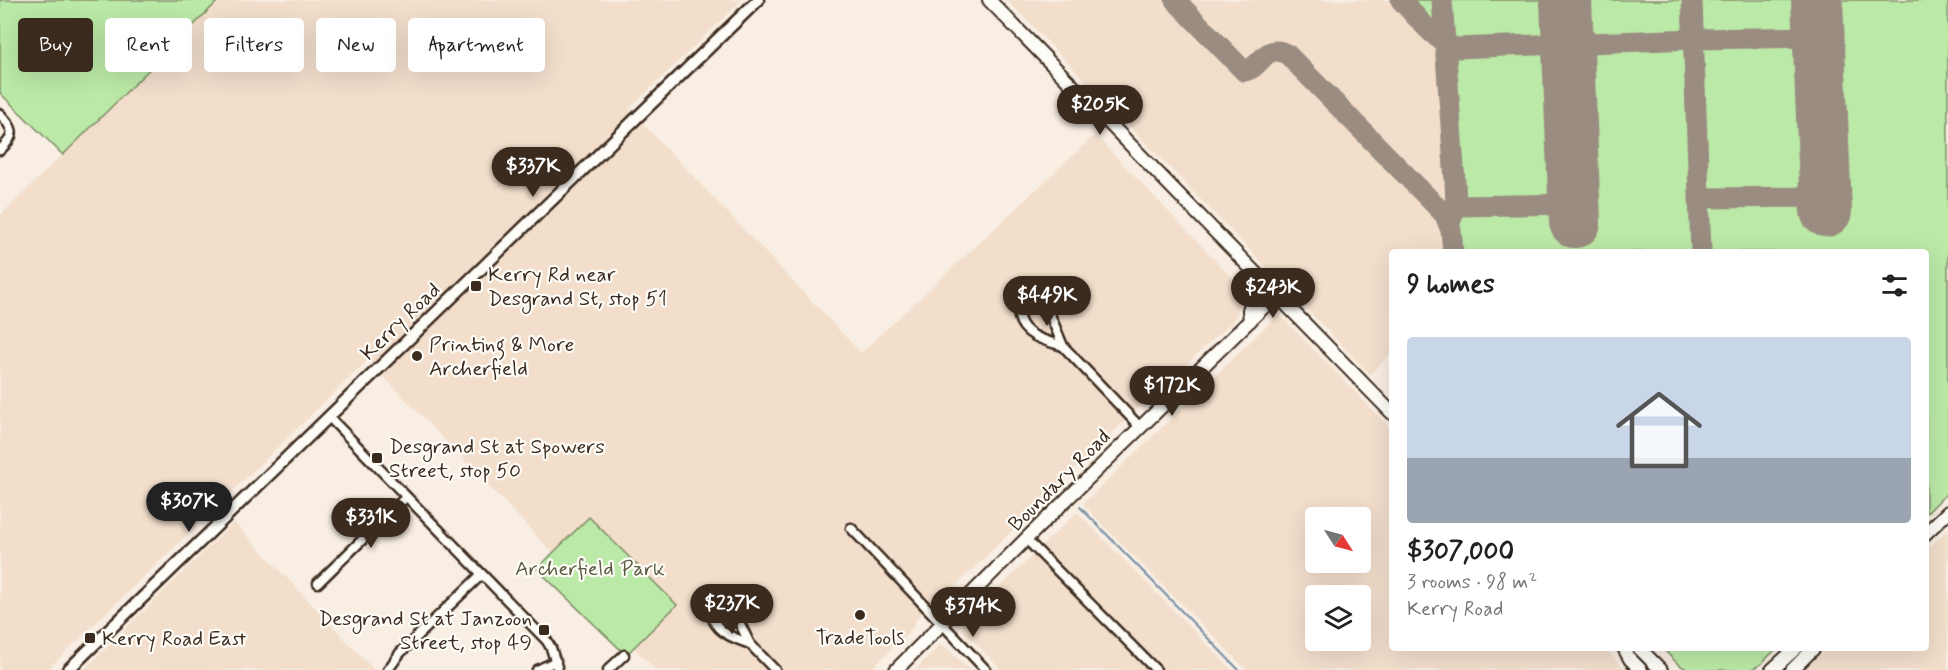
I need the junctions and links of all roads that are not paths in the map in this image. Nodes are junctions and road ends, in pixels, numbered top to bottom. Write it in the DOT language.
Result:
graph roads {
  1 [pos="758,0"];
  2 [pos="989,0"];
  3 [pos="0,114"];
  4 [pos="0,150"];
  5 [pos="1261,279"];
  6 [pos="1276,295"];
  7 [pos="1250,321"];
  8 [pos="1063,346"];
  9 [pos="1389,410"];
  10 [pos="328,417"];
  11 [pos="1140,427"];
  12 [pos="406,497"];
  13 [pos="1948,512"];
  14 [pos="851,528"];
  15 [pos="1929,530"];
  16 [pos="1026,539"];
  17 [pos="482,574"];
  18 [pos="318,583"];
  19 [pos="942,624"];
  20 [pos="750,644"];
  21 [pos="1626,651"];
  22 [pos="1642,651"];
  23 [pos="1793,651"];
  24 [pos="1811,651"];
  25 [pos="624,655"];
  26 [pos="557,666"];
  27 [pos="68,670"];
  28 [pos="388,670"];
  29 [pos="537,670"];
  30 [pos="608,670"];
  31 [pos="775,670"];
  32 [pos="896,670"];
  33 [pos="986,670"];
  34 [pos="1156,670"];
  35 [pos="1641,670"];
  36 [pos="1661,670"];
  37 [pos="1772,670"];
  38 [pos="1792,670"];
  1 -- 10 [label="street, Kerry Road"];
  2 -- 5 [label="main road"];
  3 -- 4 [label="street"];
  5 -- 6 [label="main road"];
  5 -- 7 [label="main road"];
  6 -- 7 [label="main road, Boundary Road"];
  6 -- 9 [label="main road"];
  7 -- 11 [label="main road, Boundary Road"];
  8 -- 8 [label="street"];
  8 -- 11 [label="street"];
  10 -- 12 [label="street"];
  10 -- 27 [label="street, Kerry Road"];
  11 -- 16 [label="main road, Boundary Road"];
  12 -- 17 [label="street"];
  12 -- 18 [label="street"];
  13 -- 15 [label="main road"];
  14 -- 19 [label="street"];
  16 -- 19 [label="main road, Boundary Road"];
  16 -- 34 [label="street"];
  17 -- 26 [label="street"];
  17 -- 28 [label="street"];
  19 -- 32 [label="main road, Boundary Road"];
  19 -- 33 [label="street"];
  20 -- 20 [label="street"];
  20 -- 31 [label="street"];
  21 -- 35 [label="main road"];
  22 -- 36 [label="main road"];
  23 -- 37 [label="main road"];
  24 -- 38 [label="main road"];
  25 -- 30 [label="street"];
  26 -- 29 [label="street"];
}
